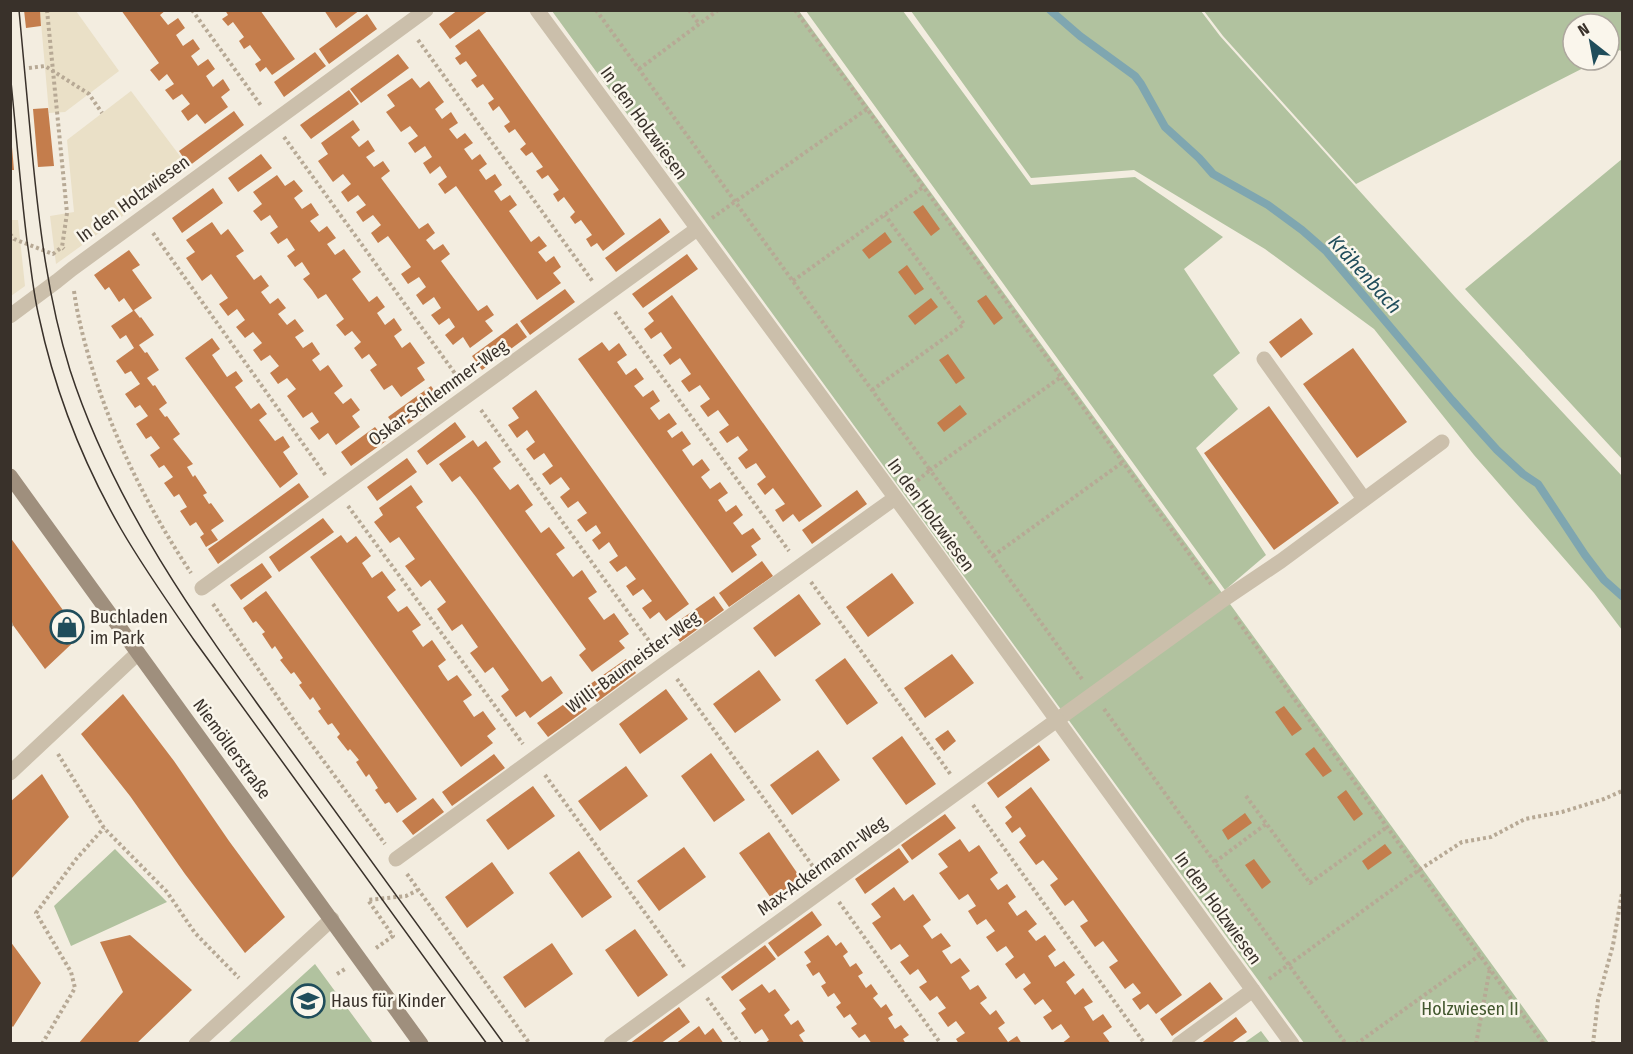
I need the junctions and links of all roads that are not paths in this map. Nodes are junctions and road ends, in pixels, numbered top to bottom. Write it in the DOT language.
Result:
graph roads {
  1 [pos="426,10"];
  2 [pos="537,10"];
  3 [pos="697,229"];
  4 [pos="10,315"];
  5 [pos="1264,359"];
  6 [pos="1442,442"];
  7 [pos="10,476"];
  8 [pos="894,498"];
  9 [pos="1364,499"];
  10 [pos="202,588"];
  11 [pos="138,653"];
  12 [pos="1057,720"];
  13 [pos="10,773"];
  14 [pos="396,859"];
  15 [pos="332,919"];
  16 [pos="1253,990"];
  17 [pos="196,1044"];
  18 [pos="421,1044"];
  19 [pos="611,1044"];
  20 [pos="1179,1044"];
  21 [pos="1292,1044"];
  1 -- 4 [label="street, In den Holzwiesen"];
  2 -- 3 [label="street, In den Holzwiesen"];
  3 -- 8 [label="street, In den Holzwiesen"];
  3 -- 10 [label="street, Oskar-Schlemmer-Weg"];
  5 -- 9 [label="street"];
  6 -- 9 [label="street, Max-Ackermann-Weg"];
  7 -- 11 [label="main road, Niemöllerstraße"];
  8 -- 12 [label="street, In den Holzwiesen"];
  8 -- 14 [label="street, Willi-Baumeister-Weg"];
  9 -- 12 [label="street, Max-Ackermann-Weg"];
  11 -- 13 [label="street"];
  11 -- 15 [label="main road, Niemöllerstraße"];
  12 -- 16 [label="street, In den Holzwiesen"];
  12 -- 19 [label="street, Max-Ackermann-Weg"];
  15 -- 17 [label="street"];
  15 -- 18 [label="main road, Niemöllerstraße"];
  16 -- 20 [label="street"];
  16 -- 21 [label="street, In den Holzwiesen"];
}
